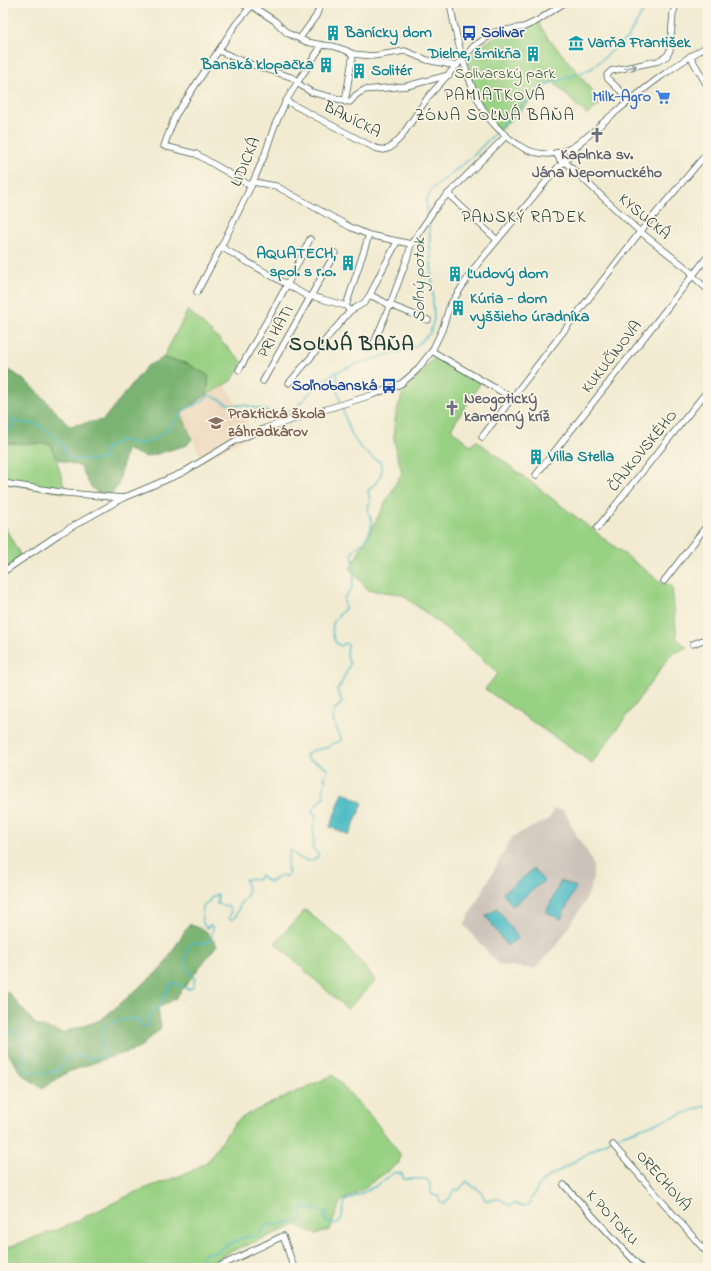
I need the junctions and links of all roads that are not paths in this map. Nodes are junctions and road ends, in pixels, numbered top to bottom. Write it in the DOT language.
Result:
graph roads {
  1 [pos="241,3"];
  2 [pos="321,3"];
  3 [pos="450,3"];
  4 [pos="564,3"];
  5 [pos="677,3"];
  6 [pos="252,6"];
  7 [pos="300,38"];
  8 [pos="322,45"];
  9 [pos="708,46"];
  10 [pos="219,51"];
  11 [pos="353,54"];
  12 [pos="690,56"];
  13 [pos="463,59"];
  14 [pos="457,66"];
  15 [pos="449,75"];
  16 [pos="297,82"];
  17 [pos="708,87"];
  18 [pos="630,100"];
  19 [pos="286,101"];
  20 [pos="345,102"];
  21 [pos="504,134"];
  22 [pos="582,140"];
  23 [pos="559,152"];
  24 [pos="708,152"];
  25 [pos="565,162"];
  26 [pos="252,184"];
  27 [pos="448,194"];
  28 [pos="640,232"];
  29 [pos="369,235"];
  30 [pos="310,239"];
  31 [pos="497,240"];
  32 [pos="397,242"];
  33 [pos="411,244"];
  34 [pos="221,247"];
  35 [pos="335,254"];
  36 [pos="708,256"];
  37 [pos="693,275"];
  38 [pos="287,285"];
  39 [pos="708,290"];
  40 [pos="197,292"];
  41 [pos="370,295"];
  42 [pos="311,296"];
  43 [pos="390,305"];
  44 [pos="346,306"];
  45 [pos="350,311"];
  46 [pos="428,320"];
  47 [pos="372,345"];
  48 [pos="432,351"];
  49 [pos="239,370"];
  50 [pos="263,381"];
  51 [pos="289,383"];
  52 [pos="708,390"];
  53 [pos="512,398"];
  54 [pos="482,437"];
  55 [pos="536,475"];
  56 [pos="3,484"];
  57 [pos="123,498"];
  58 [pos="708,524"];
  59 [pos="597,528"];
  60 [pos="3,572"];
  61 [pos="664,581"];
  62 [pos="708,638"];
  63 [pos="693,644"];
  64 [pos="613,1144"];
  65 [pos="564,1185"];
  66 [pos="708,1254"];
  67 [pos="216,1268"];
  68 [pos="294,1268"];
  69 [pos="641,1268"];
  1 -- 6 [label="street"];
  2 -- 7 [label="street"];
  3 -- 13 [label="street"];
  4 -- 13 [label="street, BANÍCKA"];
  18 -- 5 [label="street, one-way"];
  6 -- 7 [label="street"];
  6 -- 10 [label="street"];
  7 -- 8 [label="street"];
  8 -- 11 [label="street"];
  8 -- 16 [label="street, LIDICKÁ"];
  9 -- 12 [label="street"];
  10 -- 16 [label="street"];
  10 -- 26 [label="street"];
  11 -- 14 [label="street"];
  11 -- 20 [label="street"];
  12 -- 17 [label="street"];
  12 -- 18 [label="street"];
  13 -- 14 [label="street, BANÍCKA"];
  13 -- 21 [label="street"];
  14 -- 15 [label="street, BANÍCKA"];
  15 -- 19 [label="street, BANÍCKA"];
  15 -- 20 [label="street"];
  16 -- 19 [label="street, LIDICKÁ"];
  16 -- 20 [label="street"];
  18 -- 22 [label="street"];
  19 -- 26 [label="street, LIDICKÁ"];
  21 -- 23 [label="street"];
  21 -- 27 [label="street"];
  22 -- 23 [label="street"];
  22 -- 25 [label="street"];
  23 -- 25 [label="street"];
  24 -- 28 [label="street"];
  25 -- 28 [label="street, KYSUCKÁ"];
  25 -- 31 [label="street"];
  26 -- 29 [label="street"];
  26 -- 34 [label="street, LIDICKÁ"];
  27 -- 31 [label="street"];
  27 -- 33 [label="street"];
  28 -- 37 [label="street, KYSUCKÁ"];
  28 -- 53 [label="street"];
  29 -- 32 [label="street"];
  29 -- 44 [label="street"];
  30 -- 38 [label="street, PRI HATI"];
  31 -- 48 [label="street"];
  32 -- 33 [label="street"];
  32 -- 41 [label="street"];
  33 -- 43 [label="street"];
  34 -- 38 [label="street, PRI HATI"];
  34 -- 40 [label="street, LIDICKÁ"];
  35 -- 42 [label="street, PRI HATI"];
  36 -- 37 [label="street, KUKUČÍNOVA"];
  37 -- 39 [label="street, KYSUCKÁ"];
  37 -- 55 [label="street, KUKUČÍNOVA"];
  38 -- 42 [label="street, PRI HATI"];
  38 -- 49 [label="street, PRI HATI"];
  41 -- 43 [label="street"];
  41 -- 45 [label="street"];
  42 -- 44 [label="street, PRI HATI"];
  42 -- 50 [label="street, PRI HATI"];
  43 -- 46 [label="street"];
  43 -- 47 [label="street"];
  44 -- 45 [label="street"];
  45 -- 51 [label="street"];
  48 -- 53 [label="street"];
  48 -- 57 [label="street"];
  52 -- 59 [label="street, ČAJKOVSKÉHO"];
  53 -- 54 [label="street"];
  56 -- 57 [label="street"];
  57 -- 60 [label="street"];
  58 -- 61 [label="street"];
  62 -- 63 [label="street"];
  64 -- 66 [label="street, ORECHOVÁ"];
  65 -- 69 [label="street, K POTOKU"];
  67 -- 68 [label="street"];
}
